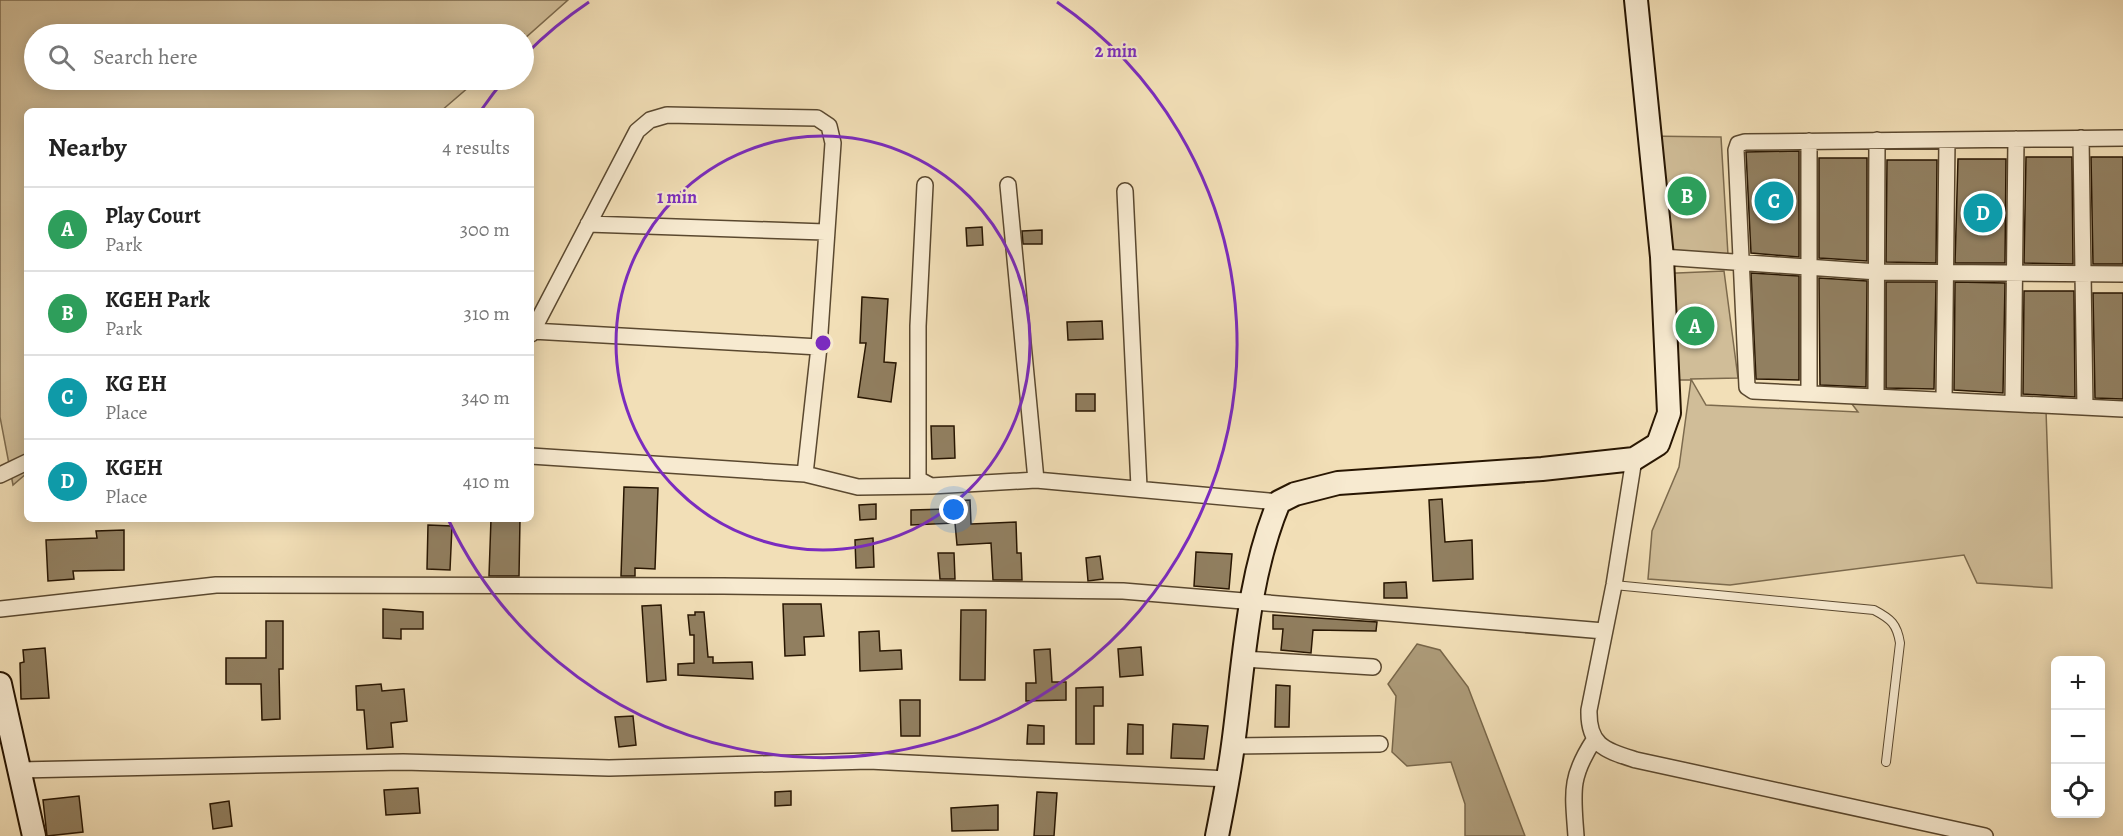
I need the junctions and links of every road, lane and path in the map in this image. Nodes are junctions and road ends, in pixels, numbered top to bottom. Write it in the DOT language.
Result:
graph roads {
  1 [pos="1636,0"];
  2 [pos="2081,138"];
  3 [pos="2123,138"];
  4 [pos="2016,139"];
  5 [pos="1877,140"];
  6 [pos="1947,140"];
  7 [pos="1809,141"];
  8 [pos="925,185"];
  9 [pos="1008,185"];
  10 [pos="1125,191"];
  11 [pos="588,224"];
  12 [pos="825,232"];
  13 [pos="1662,257"];
  14 [pos="1740,263"];
  15 [pos="1809,268"];
  16 [pos="1878,272"];
  17 [pos="1947,272"];
  18 [pos="2014,272"];
  19 [pos="2083,274"];
  20 [pos="2123,274"];
  21 [pos="534,329"];
  22 [pos="534,333"];
  23 [pos="819,347"];
  24 [pos="1809,393"];
  25 [pos="1876,397"];
  26 [pos="1944,400"];
  27 [pos="2013,403"];
  28 [pos="2085,407"];
  29 [pos="2123,409"];
  30 [pos="534,456"];
  31 [pos="1634,459"];
  32 [pos="24,463"];
  33 [pos="805,474"];
  34 [pos="0,475"];
  35 [pos="1036,480"];
  36 [pos="931,486"];
  37 [pos="1139,487"];
  38 [pos="1279,502"];
  39 [pos="1614,585"];
  40 [pos="1253,600"];
  41 [pos="0,609"];
  42 [pos="1604,630"];
  43 [pos="1243,659"];
  44 [pos="1373,667"];
  45 [pos="0,684"];
  46 [pos="1594,740"];
  47 [pos="1380,744"];
  48 [pos="1233,746"];
  49 [pos="1886,762"];
  50 [pos="19,770"];
  51 [pos="1228,779"];
  52 [pos="34,836"];
  53 [pos="1217,836"];
  54 [pos="1576,836"];
  55 [pos="1985,836"];
  1 -- 13 [label="street"];
  2 -- 3 [label="street"];
  2 -- 4 [label="street"];
  2 -- 19 [label="street"];
  4 -- 6 [label="street"];
  4 -- 18 [label="street"];
  5 -- 6 [label="street"];
  5 -- 7 [label="street"];
  5 -- 16 [label="street"];
  6 -- 17 [label="street"];
  7 -- 14 [label="street"];
  7 -- 15 [label="street"];
  8 -- 36 [label="street"];
  9 -- 35 [label="street"];
  10 -- 37 [label="street"];
  11 -- 12 [label="street"];
  11 -- 12 [label="street"];
  11 -- 21 [label="street"];
  12 -- 23 [label="street"];
  13 -- 14 [label="street"];
  13 -- 31 [label="street"];
  14 -- 15 [label="street"];
  14 -- 24 [label="street"];
  15 -- 16 [label="street"];
  15 -- 24 [label="street"];
  16 -- 17 [label="street"];
  16 -- 25 [label="street"];
  17 -- 18 [label="street"];
  17 -- 26 [label="street"];
  18 -- 19 [label="street"];
  18 -- 27 [label="street"];
  19 -- 20 [label="street"];
  19 -- 28 [label="street"];
  22 -- 23 [label="street"];
  23 -- 33 [label="street"];
  24 -- 25 [label="street"];
  25 -- 26 [label="street"];
  26 -- 27 [label="street"];
  27 -- 28 [label="street"];
  28 -- 29 [label="street"];
  30 -- 33 [label="street"];
  31 -- 38 [label="street"];
  31 -- 39 [label="street"];
  32 -- 34 [label="street"];
  33 -- 36 [label="street"];
  35 -- 36 [label="street"];
  35 -- 37 [label="street"];
  37 -- 38 [label="street"];
  38 -- 40 [label="street"];
  39 -- 42 [label="street"];
  39 -- 49 [label="lane"];
  40 -- 41 [label="street"];
  40 -- 42 [label="street"];
  40 -- 43 [label="street"];
  42 -- 46 [label="street"];
  43 -- 44 [label="street"];
  43 -- 48 [label="street"];
  45 -- 50 [label="street"];
  46 -- 54 [label="street"];
  46 -- 55 [label="street"];
  47 -- 48 [label="street"];
  48 -- 51 [label="street"];
  50 -- 51 [label="street"];
  50 -- 52 [label="street"];
  51 -- 53 [label="street"];
}
